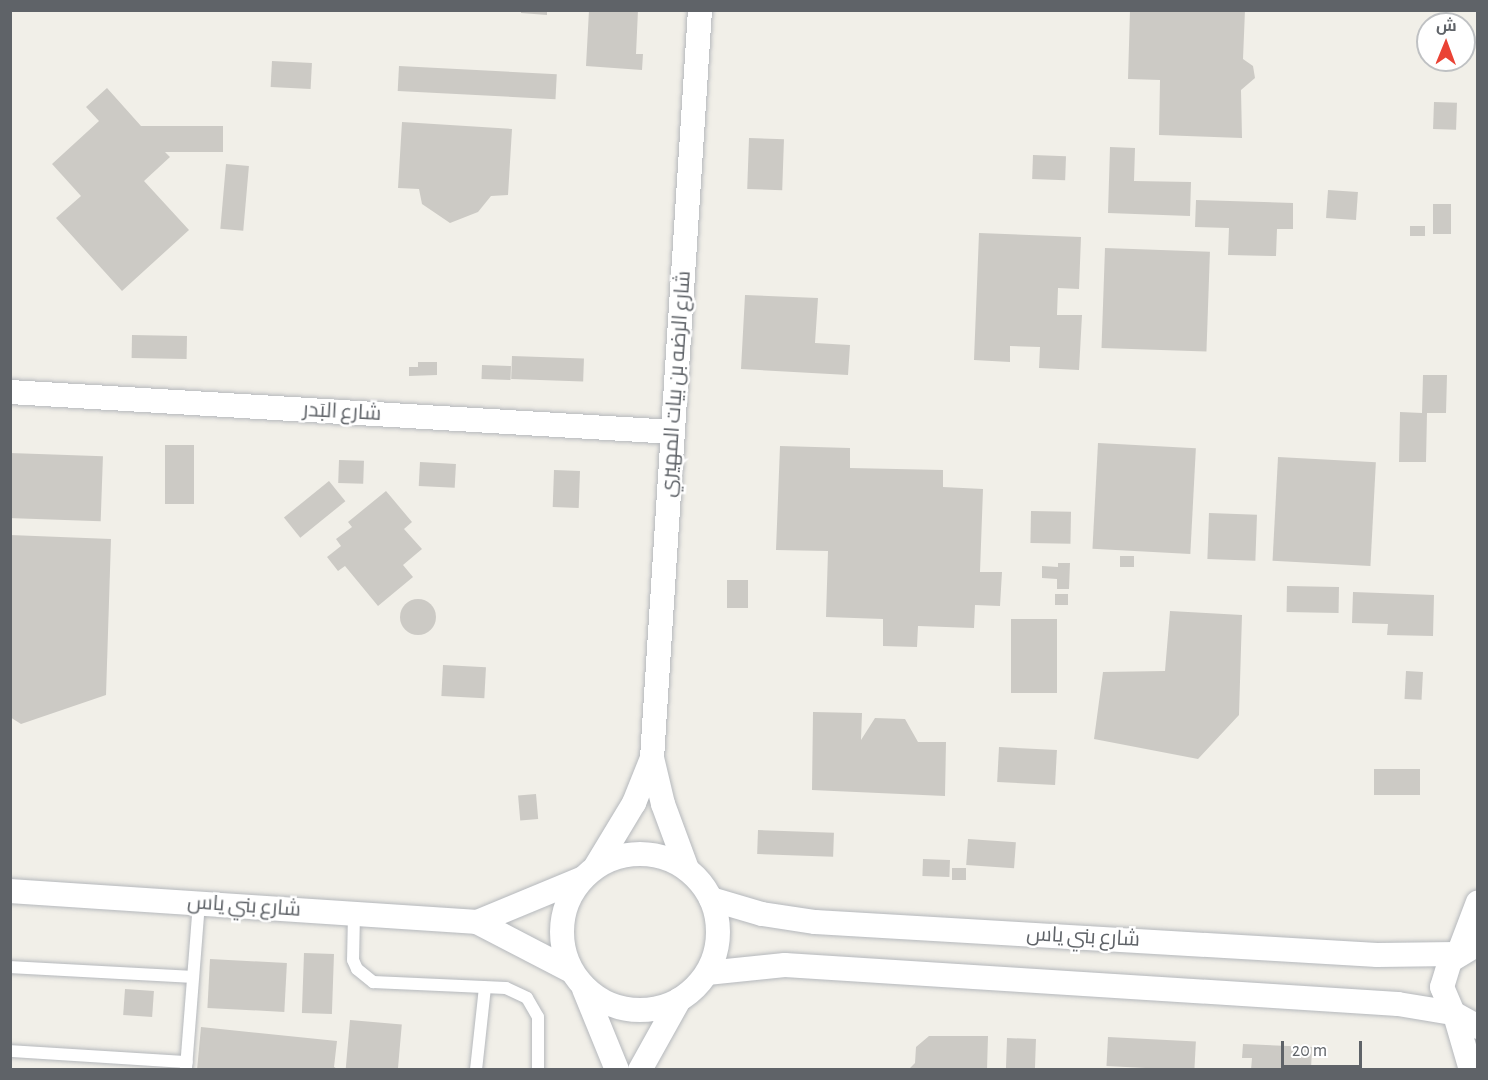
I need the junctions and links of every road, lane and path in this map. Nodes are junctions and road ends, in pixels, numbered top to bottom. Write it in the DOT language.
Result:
graph roads {
  1 [pos="700,10"];
  2 [pos="10,392"];
  3 [pos="673,432"];
  4 [pos="652,758"];
  5 [pos="687,869"];
  6 [pos="588,873"];
  7 [pos="10,891"];
  8 [pos="711,899"];
  9 [pos="1478,902"];
  10 [pos="199,903"];
  11 [pos="354,914"];
  12 [pos="477,922"];
  13 [pos="1464,950"];
  14 [pos="10,967"];
  15 [pos="707,974"];
  16 [pos="194,977"];
  17 [pos="577,979"];
  18 [pos="484,987"];
  19 [pos="679,1000"];
  20 [pos="1454,1014"];
  21 [pos="1478,1027"];
  22 [pos="10,1052"];
  23 [pos="186,1066"];
  24 [pos="476,1070"];
  25 [pos="538,1070"];
  26 [pos="617,1070"];
  27 [pos="640,1070"];
  28 [pos="1471,1070"];
  1 -- 3 [label="street, شارع الرضه بن بيات المهيري"];
  2 -- 3 [label="street, شارع البَدر"];
  3 -- 4 [label="street, شارع الرضه بن بيات المهيري"];
  4 -- 5 [label="street, شارع الرضه بن بيات المهيري"];
  4 -- 6 [label="street, شارع الرضه بن بيات المهيري"];
  5 -- 6 [label="street"];
  5 -- 8 [label="street"];
  6 -- 12 [label="street, شارع بني ياس"];
  6 -- 17 [label="street"];
  7 -- 10 [label="street, شارع بني ياس"];
  8 -- 13 [label="street, شارع بني ياس"];
  8 -- 15 [label="street"];
  9 -- 13 [label="street"];
  10 -- 11 [label="street, شارع بني ياس"];
  10 -- 16 [label="lane"];
  11 -- 12 [label="street, شارع بني ياس"];
  11 -- 18 [label="lane"];
  12 -- 17 [label="street, شارع بني ياس"];
  13 -- 20 [label="street"];
  14 -- 16 [label="lane"];
  15 -- 19 [label="street"];
  15 -- 20 [label="street"];
  16 -- 23 [label="lane"];
  17 -- 19 [label="street"];
  17 -- 26 [label="street"];
  18 -- 24 [label="lane"];
  18 -- 25 [label="lane"];
  19 -- 27 [label="street"];
  20 -- 21 [label="street"];
  20 -- 28 [label="street"];
  22 -- 23 [label="lane"];
}
